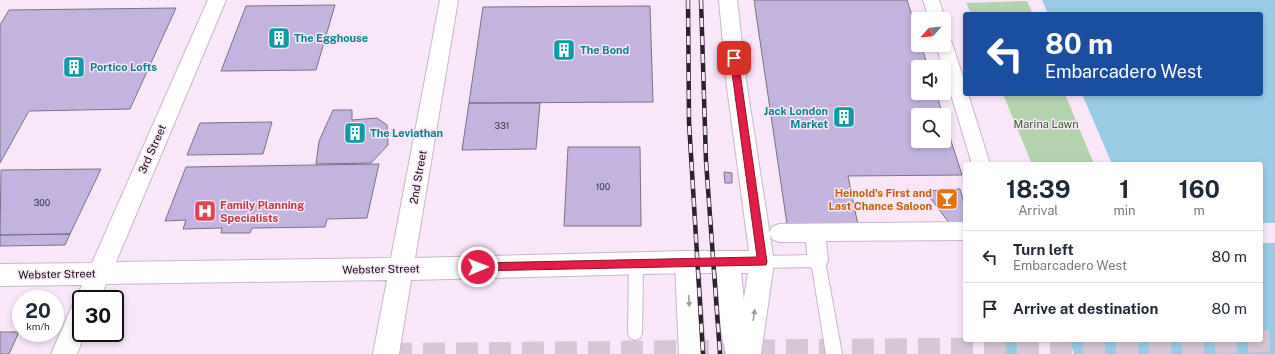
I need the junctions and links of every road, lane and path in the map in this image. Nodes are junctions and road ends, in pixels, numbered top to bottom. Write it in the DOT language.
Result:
graph roads {
  1 [pos="217,0"];
  2 [pos="449,0"];
  3 [pos="728,0"];
  4 [pos="931,0"];
  5 [pos="935,12"];
  6 [pos="947,52"];
  7 [pos="980,162"];
  8 [pos="963,231"];
  9 [pos="815,232"];
  10 [pos="779,233"];
  11 [pos="818,261"];
  12 [pos="687,262"];
  13 [pos="728,262"];
  14 [pos="762,262"];
  15 [pos="636,264"];
  16 [pos="402,269"];
  17 [pos="98,274"];
  18 [pos="0,275"];
  19 [pos="92,290"];
  20 [pos="635,333"];
  21 [pos="72,335"];
  22 [pos="64,354"];
  23 [pos="386,354"];
  24 [pos="692,354"];
  25 [pos="739,354"];
  26 [pos="748,354"];
  27 [pos="834,354"];
  1 -- 17 [label="street, 3rd Street"];
  2 -- 16 [label="street, 2nd Street"];
  3 -- 14 [label="street"];
  4 -- 5 [label="street"];
  6 -- 7 [label="street"];
  8 -- 9 [label="street"];
  9 -- 10 [label="street"];
  9 -- 11 [label="street"];
  11 -- 14 [label="lane"];
  11 -- 27 [label="lane"];
  12 -- 13 [label="street, Webster Street"];
  12 -- 15 [label="street, Webster Street"];
  12 -- 24 [label="street, one-way"];
  13 -- 14 [label="street, Webster Street"];
  13 -- 25 [label="street"];
  26 -- 14 [label="street, one-way"];
  15 -- 16 [label="street, Webster Street"];
  15 -- 20 [label="lane"];
  16 -- 17 [label="street, Webster Street"];
  16 -- 23 [label="street, 2nd Street"];
  17 -- 18 [label="street, Webster Street"];
  17 -- 19 [label="street, 3rd Street"];
  21 -- 22 [label="street"];
}
